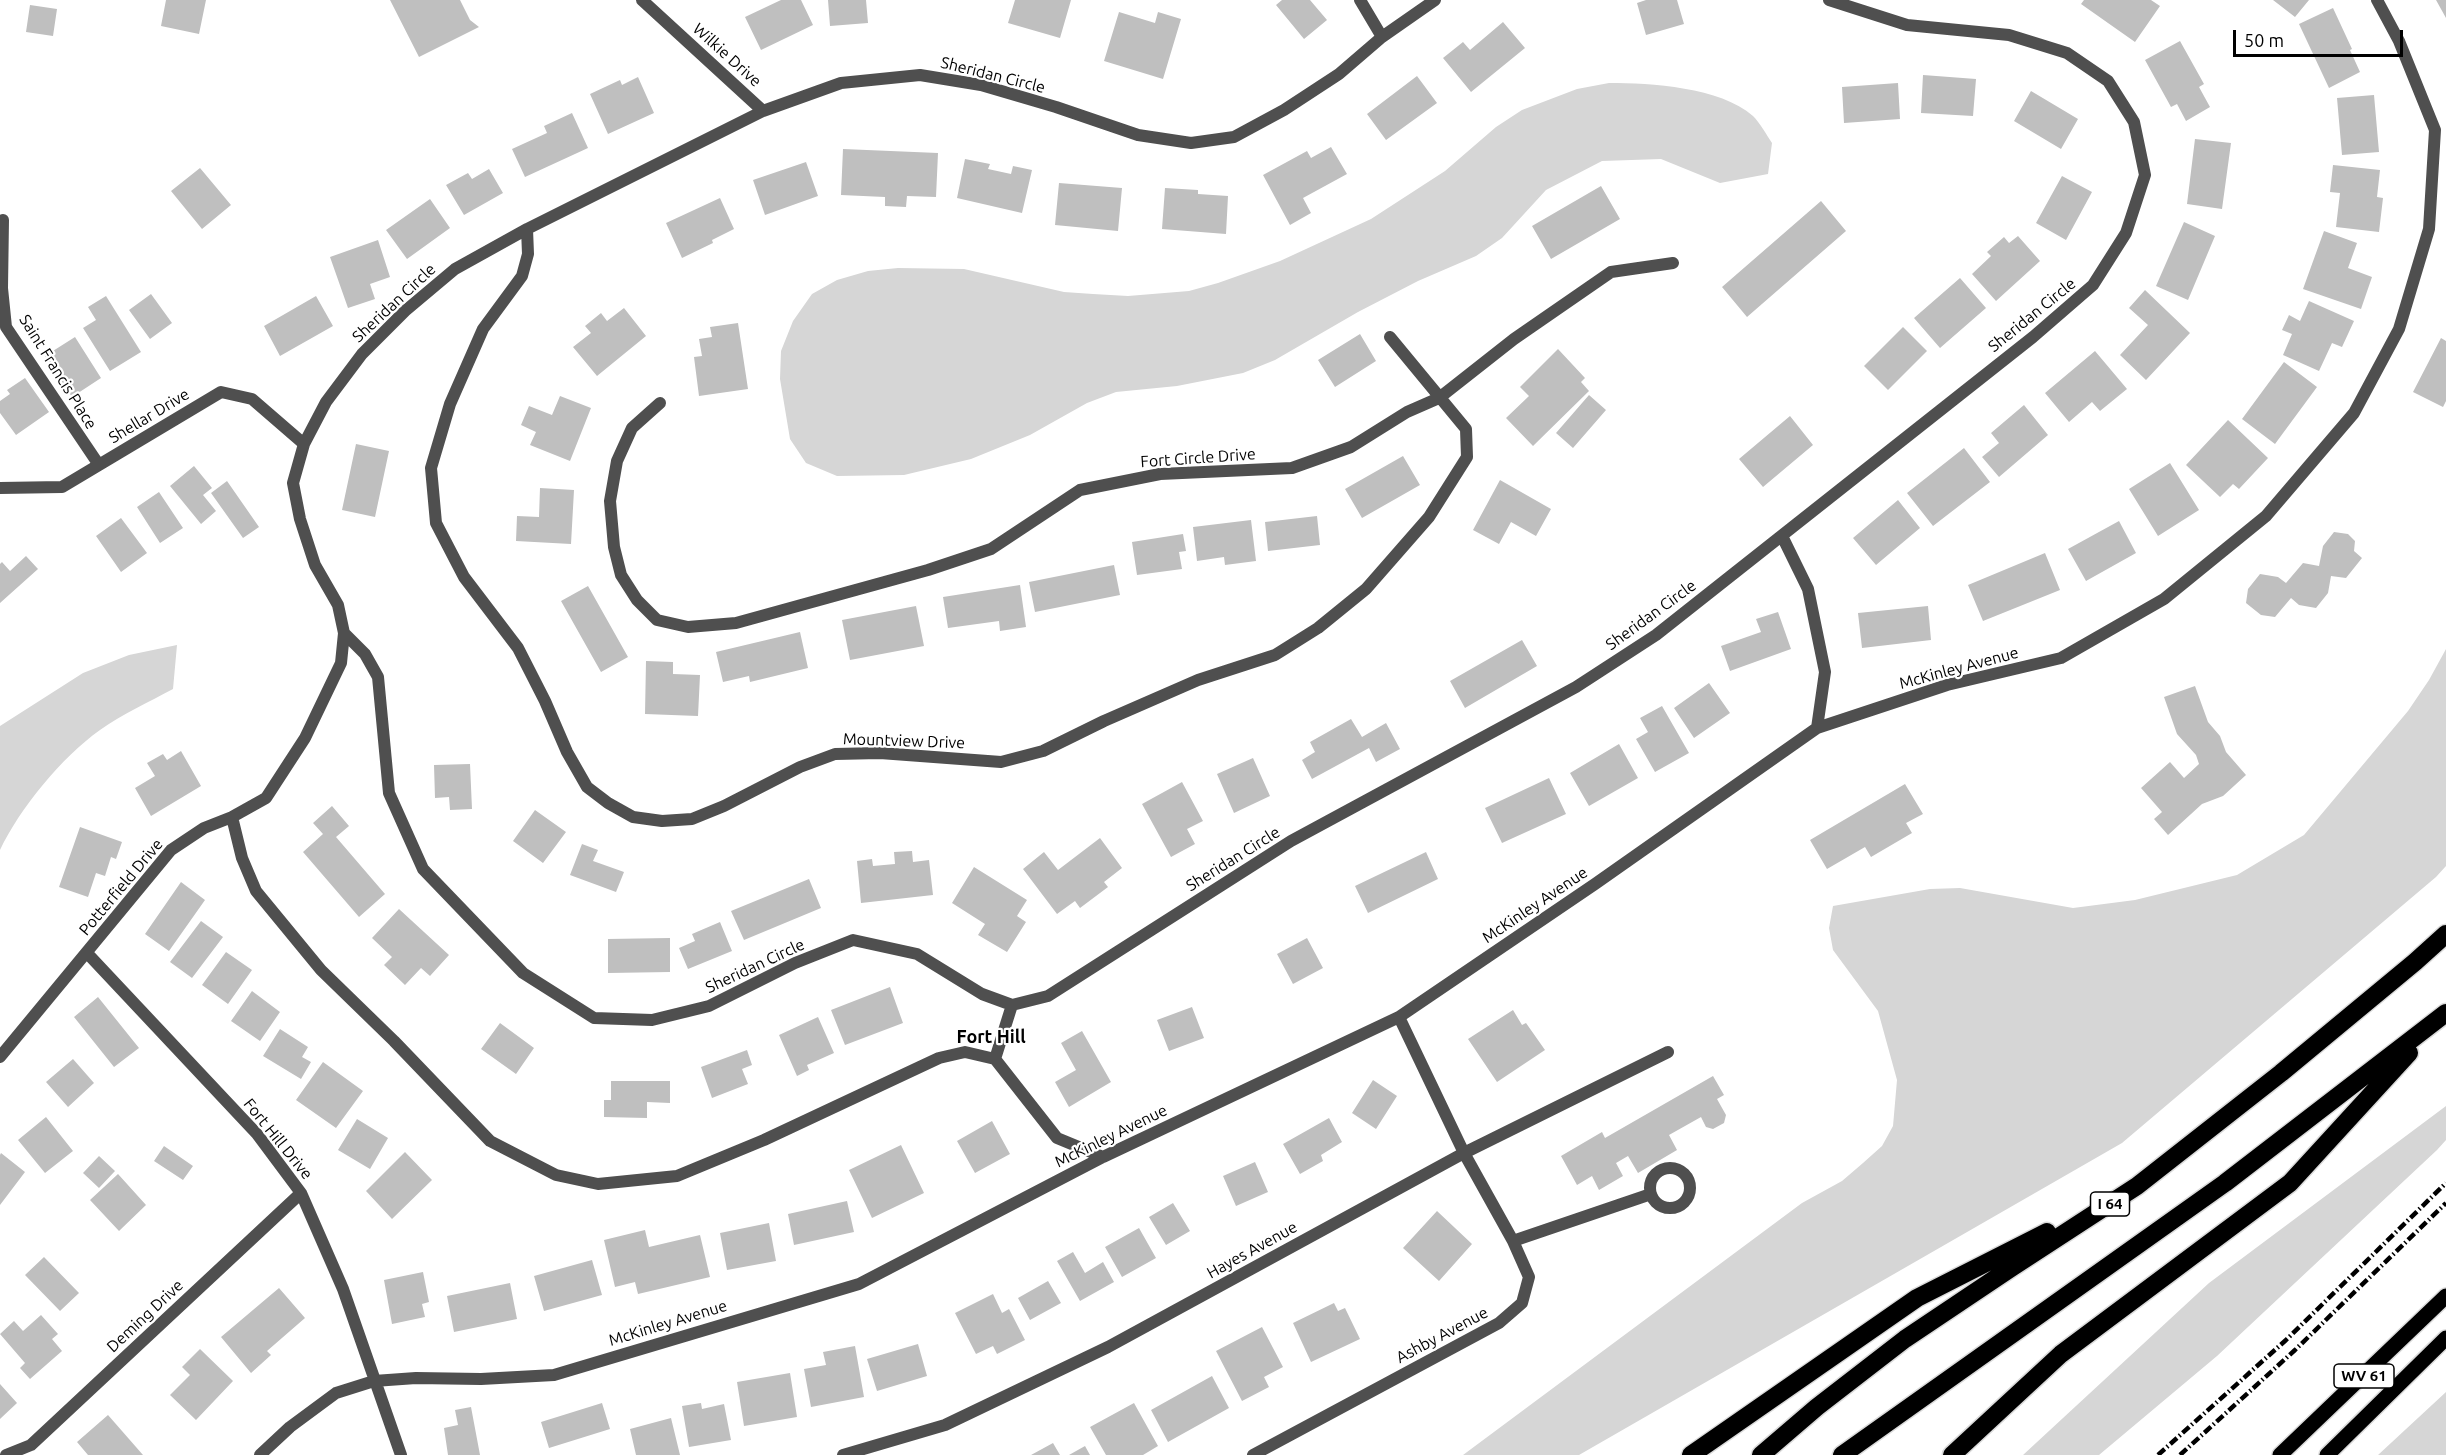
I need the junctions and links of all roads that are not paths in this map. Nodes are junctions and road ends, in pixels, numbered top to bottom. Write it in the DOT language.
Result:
graph roads {
  1 [pos="642,0"];
  2 [pos="1360,0"];
  3 [pos="1435,0"];
  4 [pos="1829,0"];
  5 [pos="2377,0"];
  6 [pos="1382,38"];
  7 [pos="763,111"];
  8 [pos="2441,132"];
  9 [pos="3,220"];
  10 [pos="527,229"];
  11 [pos="1673,263"];
  12 [pos="1390,337"];
  13 [pos="1439,398"];
  14 [pos="660,403"];
  15 [pos="304,444"];
  16 [pos="99,465"];
  17 [pos="0,488"];
  18 [pos="1782,536"];
  19 [pos="344,633"];
  20 [pos="1816,728"];
  21 [pos="232,817"];
  22 [pos="2446,934"];
  23 [pos="87,952"];
  24 [pos="1012,1005"];
  25 [pos="2444,1015"];
  26 [pos="1399,1017"];
  27 [pos="1668,1052"];
  28 [pos="0,1057"];
  29 [pos="995,1059"];
  30 [pos="1464,1153"];
  31 [pos="1103,1157"];
  32 [pos="2138,1186"];
  33 [pos="301,1193"];
  34 [pos="1651,1194"];
  35 [pos="1513,1241"];
  36 [pos="2446,1296"];
  37 [pos="2446,1338"];
  38 [pos="374,1381"];
  39 [pos="6,1455"];
  40 [pos="260,1455"];
  41 [pos="400,1455"];
  42 [pos="843,1455"];
  43 [pos="1253,1455"];
  44 [pos="1691,1455"];
  45 [pos="1761,1455"];
  46 [pos="1842,1455"];
  47 [pos="1952,1455"];
  48 [pos="2280,1455"];
  49 [pos="2327,1455"];
  1 -- 7 [label="street, Wilkie Drive"];
  2 -- 6 [label="street"];
  3 -- 6 [label="street, Sheridan Circle"];
  4 -- 18 [label="street, Sheridan Circle"];
  5 -- 8 [label="street, McKinley Avenue"];
  6 -- 7 [label="street, Sheridan Circle"];
  7 -- 10 [label="street, Sheridan Circle"];
  8 -- 20 [label="street, McKinley Avenue"];
  9 -- 16 [label="street, Saint Francis Place"];
  10 -- 13 [label="street, Mountview Drive"];
  10 -- 15 [label="street, Sheridan Circle"];
  11 -- 13 [label="street, Fort Circle Drive"];
  12 -- 13 [label="street, Mountview Drive"];
  13 -- 14 [label="street, Fort Circle Drive"];
  15 -- 16 [label="street, Shellar Drive"];
  15 -- 19 [label="street, Sheridan Circle"];
  16 -- 17 [label="street, Shellar Drive"];
  18 -- 20 [label="street"];
  18 -- 24 [label="street, Sheridan Circle"];
  19 -- 21 [label="street, Potterfield Drive"];
  19 -- 24 [label="street, Sheridan Circle"];
  20 -- 26 [label="street, McKinley Avenue"];
  21 -- 23 [label="street, Potterfield Drive"];
  21 -- 29 [label="street"];
  22 -- 32 [label="highway, I 64"];
  23 -- 28 [label="street, Potterfield Drive"];
  23 -- 33 [label="street, Fort Hill Drive"];
  24 -- 29 [label="street"];
  25 -- 46 [label="highway"];
  25 -- 47 [label="highway"];
  26 -- 30 [label="street, Ashby Avenue"];
  26 -- 31 [label="street, McKinley Avenue"];
  27 -- 30 [label="street, Hayes Avenue"];
  29 -- 31 [label="street"];
  30 -- 35 [label="street, Ashby Avenue"];
  30 -- 42 [label="street, Hayes Avenue"];
  31 -- 38 [label="street, McKinley Avenue"];
  32 -- 44 [label="highway"];
  32 -- 45 [label="highway, I 64"];
  33 -- 38 [label="street, Fort Hill Drive"];
  33 -- 39 [label="street, Deming Drive"];
  34 -- 35 [label="street"];
  35 -- 43 [label="street, Ashby Avenue"];
  36 -- 48 [label="main road, WV 61"];
  37 -- 49 [label="main road, WV 61"];
  38 -- 40 [label="street, McKinley Avenue"];
  38 -- 41 [label="street, Fort Hill Drive"];
}
